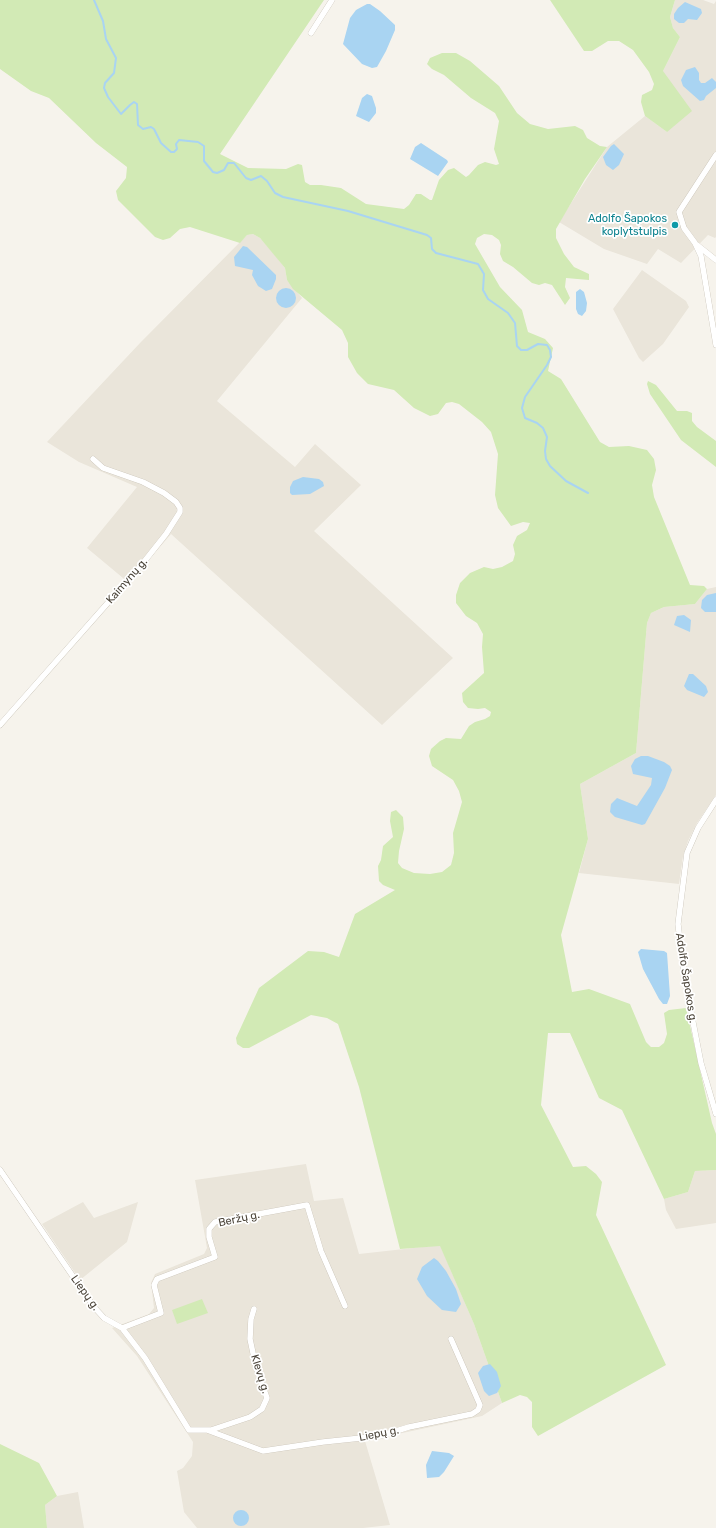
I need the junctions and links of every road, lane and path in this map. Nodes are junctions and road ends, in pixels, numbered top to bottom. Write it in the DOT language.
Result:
graph roads {
  1 [pos="332,0"];
  2 [pos="311,33"];
  3 [pos="716,155"];
  4 [pos="696,243"];
  5 [pos="716,260"];
  6 [pos="716,345"];
  7 [pos="93,460"];
  8 [pos="0,725"];
  9 [pos="716,800"];
  10 [pos="716,1114"];
  11 [pos="0,1170"];
  12 [pos="346,1306"];
  13 [pos="254,1309"];
  14 [pos="122,1328"];
  15 [pos="451,1339"];
  16 [pos="189,1430"];
  17 [pos="205,1430"];
  1 -- 2 [label="street"];
  3 -- 4 [label="street"];
  4 -- 5 [label="street"];
  4 -- 6 [label="street"];
  7 -- 8 [label="street, Kaimynų g."];
  9 -- 10 [label="street, Adolfo Šapokos g."];
  11 -- 14 [label="street, Liepų g."];
  12 -- 14 [label="street, Beržų g."];
  13 -- 17 [label="street, Klevų g."];
  14 -- 16 [label="street, Liepų g."];
  15 -- 17 [label="street, Liepų g."];
  16 -- 17 [label="street, Klevų g."];
}
